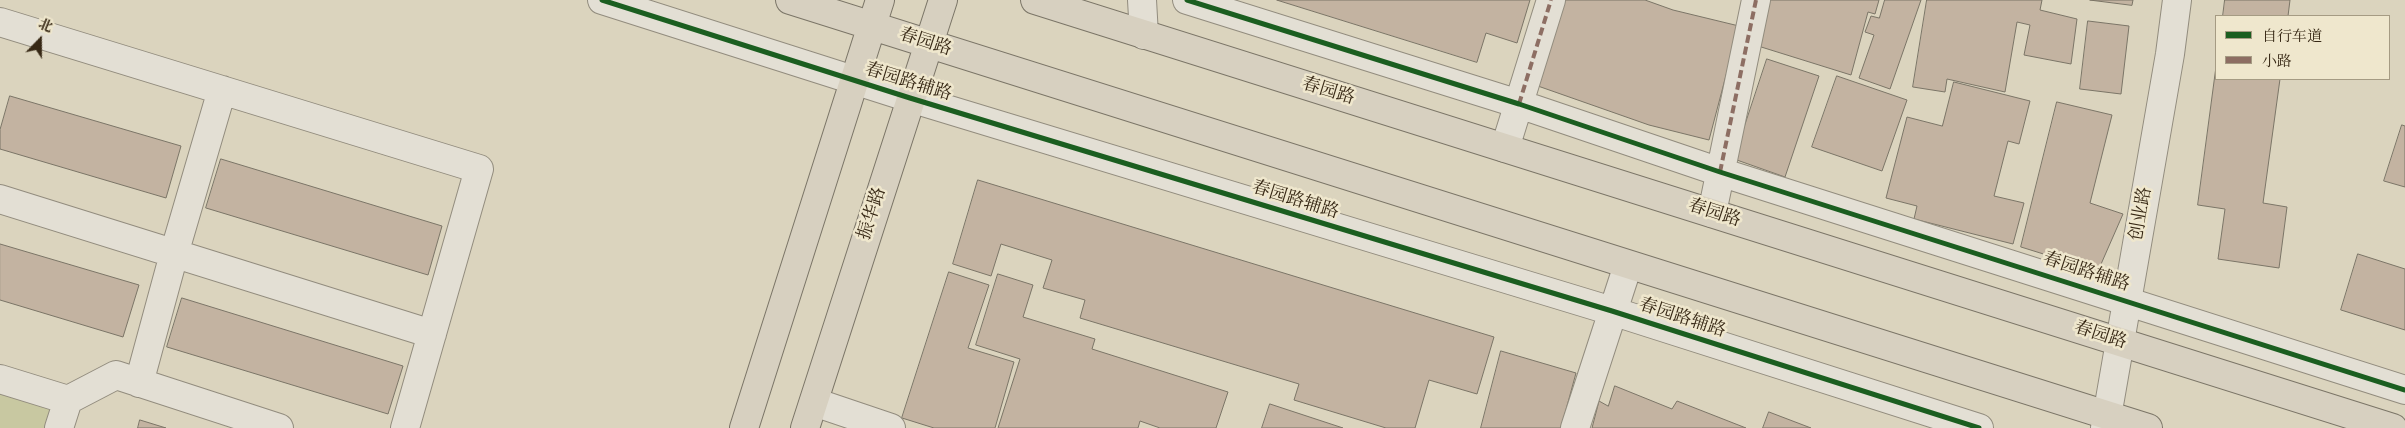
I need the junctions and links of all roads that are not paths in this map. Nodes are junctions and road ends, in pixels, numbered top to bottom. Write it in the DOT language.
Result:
graph roads {
  1 [pos="602,0"];
  2 [pos="790,0"];
  3 [pos="880,0"];
  4 [pos="943,0"];
  5 [pos="1035,0"];
  6 [pos="1142,0"];
  7 [pos="1187,0"];
  8 [pos="1551,0"];
  9 [pos="1756,0"];
  10 [pos="2177,0"];
  11 [pos="0,22"];
  12 [pos="871,26"];
  13 [pos="1144,34"];
  14 [pos="927,44"];
  15 [pos="854,81"];
  16 [pos="222,90"];
  17 [pos="910,98"];
  18 [pos="1519,104"];
  19 [pos="1505,148"];
  20 [pos="1720,172"];
  21 [pos="0,200"];
  22 [pos="1712,213"];
  23 [pos="174,254"];
  24 [pos="1628,265"];
  25 [pos="2127,301"];
  26 [pos="1612,311"];
  27 [pos="432,334"];
  28 [pos="2120,342"];
  29 [pos="0,379"];
  30 [pos="139,383"];
  31 [pos="2405,390"];
  32 [pos="68,400"];
  33 [pos="814,402"];
  34 [pos="2106,422"];
  35 [pos="744,424"];
  36 [pos="59,428"];
  37 [pos="279,428"];
  38 [pos="405,428"];
  39 [pos="805,428"];
  40 [pos="891,428"];
  41 [pos="1574,428"];
  42 [pos="1980,428"];
  43 [pos="2148,428"];
  44 [pos="2393,428"];
  1 -- 15 [label="street, 春园路辅路"];
  2 -- 12 [label="main road, 春园路"];
  3 -- 12 [label="main road"];
  4 -- 14 [label="main road, 振华路"];
  5 -- 13 [label="main road, 春园路"];
  6 -- 13 [label="street"];
  7 -- 18 [label="street, 春园路辅路"];
  8 -- 18 [label="street"];
  9 -- 20 [label="street"];
  10 -- 25 [label="street, 创业路"];
  11 -- 16 [label="street"];
  12 -- 14 [label="main road, 春园路"];
  12 -- 15 [label="main road"];
  13 -- 19 [label="main road, 春园路"];
  14 -- 17 [label="main road, 振华路"];
  14 -- 24 [label="main road, 春园路"];
  15 -- 17 [label="street, 春园路辅路"];
  15 -- 35 [label="main road"];
  16 -- 23 [label="street"];
  16 -- 27 [label="street"];
  17 -- 26 [label="street, 春园路辅路"];
  17 -- 33 [label="main road, 振华路"];
  18 -- 19 [label="street"];
  18 -- 20 [label="street, 春园路辅路"];
  19 -- 22 [label="main road, 春园路"];
  20 -- 22 [label="street"];
  20 -- 25 [label="street, 春园路辅路"];
  21 -- 23 [label="street"];
  22 -- 28 [label="main road, 春园路"];
  23 -- 27 [label="street"];
  23 -- 30 [label="street"];
  24 -- 26 [label="street"];
  24 -- 34 [label="main road, 春园路"];
  25 -- 28 [label="street, 创业路"];
  25 -- 31 [label="street, 春园路辅路"];
  26 -- 41 [label="street"];
  26 -- 42 [label="street, 春园路辅路"];
  27 -- 38 [label="street"];
  28 -- 34 [label="street, 创业路"];
  28 -- 44 [label="main road, 春园路"];
  29 -- 32 [label="street"];
  30 -- 32 [label="street"];
  30 -- 37 [label="street"];
  32 -- 36 [label="street"];
  33 -- 39 [label="main road, 振华路"];
  33 -- 40 [label="street"];
  34 -- 43 [label="main road, 春园路"];
}
